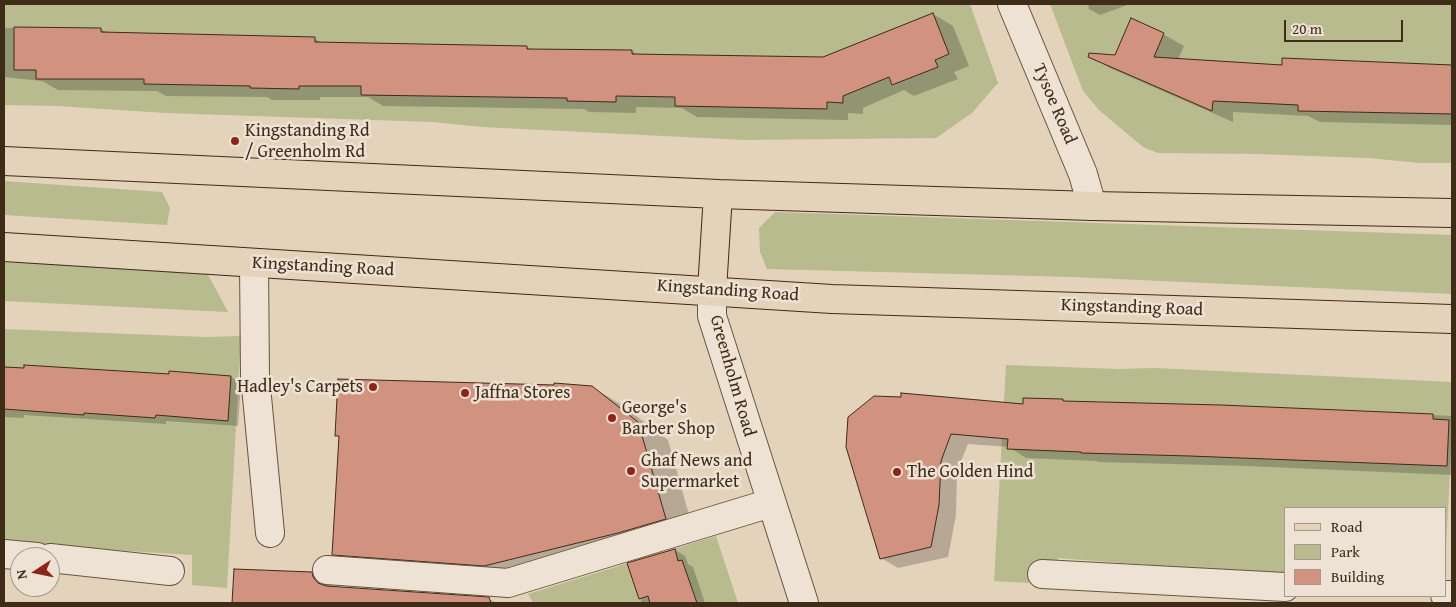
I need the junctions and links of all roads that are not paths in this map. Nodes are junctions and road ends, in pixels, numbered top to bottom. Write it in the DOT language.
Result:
graph roads {
  1 [pos="1012,4"];
  2 [pos="4,161"];
  3 [pos="718,194"];
  4 [pos="1092,206"];
  5 [pos="1452,213"];
  6 [pos="4,247"];
  7 [pos="254,263"];
  8 [pos="712,290"];
  9 [pos="1452,318"];
  10 [pos="771,503"];
  11 [pos="270,533"];
  12 [pos="60,559"];
  13 [pos="327,570"];
  14 [pos="170,571"];
  15 [pos="1042,574"];
  16 [pos="1284,586"];
  17 [pos="804,603"];
  1 -- 4 [label="street, Tysoe Road"];
  2 -- 3 [label="main road"];
  3 -- 4 [label="main road"];
  3 -- 8 [label="main road"];
  4 -- 5 [label="main road"];
  6 -- 7 [label="main road, Kingstanding Road"];
  7 -- 8 [label="main road, Kingstanding Road"];
  7 -- 11 [label="street"];
  8 -- 9 [label="main road, Kingstanding Road"];
  8 -- 10 [label="street, Greenholm Road"];
  10 -- 13 [label="street"];
  10 -- 17 [label="street, Greenholm Road"];
  12 -- 14 [label="street"];
  15 -- 16 [label="street"];
}
